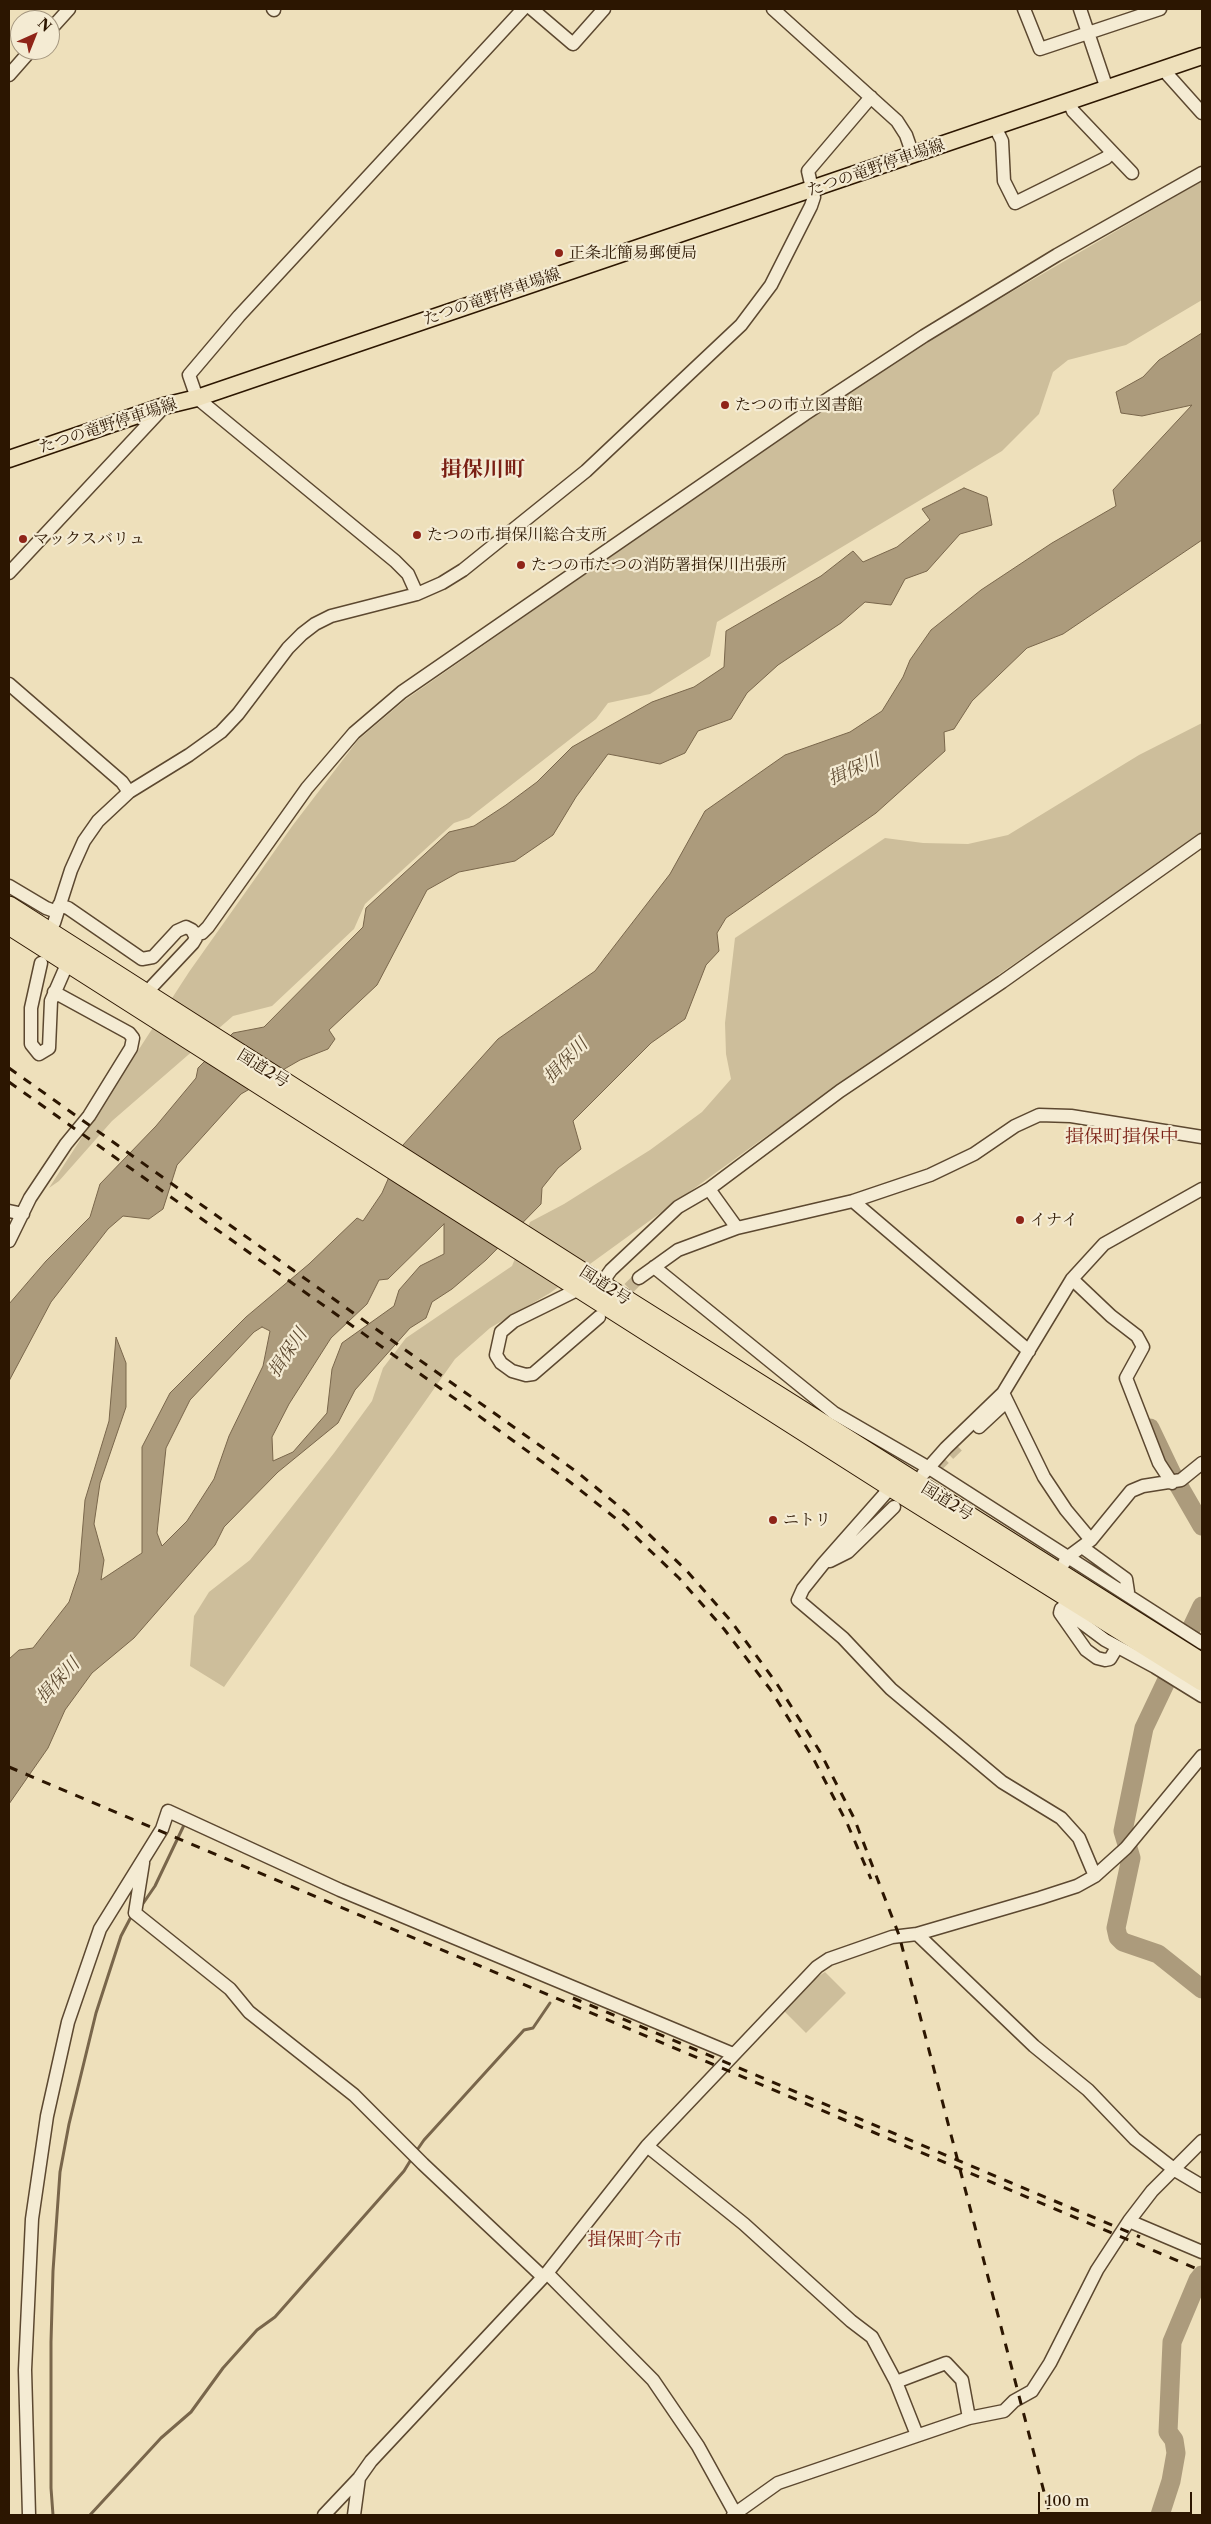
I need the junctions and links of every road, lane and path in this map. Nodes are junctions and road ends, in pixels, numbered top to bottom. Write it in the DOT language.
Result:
graph roads {
  1 [pos="69,9"];
  2 [pos="523,9"];
  3 [pos="532,9"];
  4 [pos="604,9"];
  5 [pos="773,9"];
  6 [pos="1024,9"];
  7 [pos="1080,9"];
  8 [pos="1160,9"];
  9 [pos="1140,12"];
  10 [pos="60,19"];
  11 [pos="1088,33"];
  12 [pos="1202,56"];
  13 [pos="22,60"];
  14 [pos="1166,69"];
  15 [pos="9,74"];
  16 [pos="1107,89"];
  17 [pos="871,97"];
  18 [pos="1069,102"];
  19 [pos="1202,113"];
  20 [pos="996,127"];
  21 [pos="1112,152"];
  22 [pos="913,155"];
  23 [pos="1132,173"];
  24 [pos="1202,173"];
  25 [pos="813,189"];
  26 [pos="198,398"];
  27 [pos="164,406"];
  28 [pos="9,459"];
  29 [pos="9,573"];
  30 [pos="417,594"];
  31 [pos="9,684"];
  32 [pos="129,792"];
  33 [pos="1202,840"];
  34 [pos="9,886"];
  35 [pos="9,906"];
  36 [pos="57,913"];
  37 [pos="9,925"];
  38 [pos="195,934"];
  39 [pos="68,962"];
  40 [pos="41,963"];
  41 [pos="54,992"];
  42 [pos="146,993"];
  43 [pos="161,1012"];
  44 [pos="1202,1137"];
  45 [pos="709,1189"];
  46 [pos="1202,1189"];
  47 [pos="853,1201"];
  48 [pos="9,1211"];
  49 [pos="23,1214"];
  50 [pos="737,1228"];
  51 [pos="9,1241"];
  52 [pos="654,1267"];
  53 [pos="571,1273"];
  54 [pos="640,1278"];
  55 [pos="1072,1279"];
  56 [pos="601,1284"];
  57 [pos="581,1288"];
  58 [pos="600,1317"];
  59 [pos="1029,1350"];
  60 [pos="1005,1397"];
  61 [pos="959,1445"];
  62 [pos="1202,1463"];
  63 [pos="928,1468"];
  64 [pos="916,1483"];
  65 [pos="1172,1483"];
  66 [pos="891,1487"];
  67 [pos="894,1507"];
  68 [pos="1086,1543"];
  69 [pos="823,1564"];
  70 [pos="1063,1564"];
  71 [pos="1128,1592"];
  72 [pos="1063,1600"];
  73 [pos="1116,1649"];
  74 [pos="1168,1650"];
  75 [pos="1192,1658"];
  76 [pos="1202,1681"];
  77 [pos="1202,1696"];
  78 [pos="1202,1756"];
  79 [pos="143,1858"];
  80 [pos="1095,1876"];
  81 [pos="917,1934"];
  82 [pos="733,2054"];
  83 [pos="1202,2141"];
  84 [pos="646,2146"];
  85 [pos="1175,2170"];
  86 [pos="1202,2186"];
  87 [pos="1129,2221"];
  88 [pos="1202,2252"];
  89 [pos="545,2275"];
  90 [pos="896,2382"];
  91 [pos="968,2418"];
  92 [pos="917,2435"];
  93 [pos="359,2478"];
  94 [pos="734,2514"];
  95 [pos="29,2515"];
  96 [pos="324,2515"];
  97 [pos="354,2515"];
  1 -- 10 [label="street"];
  2 -- 26 [label="street"];
  3 -- 4 [label="street"];
  5 -- 17 [label="street"];
  6 -- 11 [label="street"];
  7 -- 11 [label="street"];
  8 -- 9 [label="street"];
  9 -- 11 [label="street"];
  11 -- 16 [label="street"];
  12 -- 14 [label="main road, たつの竜野停車場線"];
  13 -- 15 [label="street"];
  14 -- 16 [label="main road, たつの竜野停車場線"];
  14 -- 19 [label="street"];
  16 -- 18 [label="main road, たつの竜野停車場線"];
  17 -- 22 [label="street"];
  17 -- 25 [label="street"];
  18 -- 20 [label="main road, たつの竜野停車場線"];
  18 -- 21 [label="street"];
  20 -- 21 [label="street"];
  20 -- 22 [label="main road, たつの竜野停車場線"];
  21 -- 23 [label="street"];
  22 -- 25 [label="main road, たつの竜野停車場線"];
  24 -- 38 [label="street"];
  25 -- 26 [label="main road, たつの竜野停車場線"];
  25 -- 30 [label="street"];
  26 -- 27 [label="main road, たつの竜野停車場線"];
  26 -- 30 [label="street"];
  27 -- 28 [label="main road, たつの竜野停車場線"];
  27 -- 29 [label="street"];
  30 -- 32 [label="street"];
  31 -- 32 [label="street"];
  32 -- 36 [label="street"];
  33 -- 45 [label="street"];
  34 -- 36 [label="street"];
  35 -- 42 [label="highway, 国道2号"];
  36 -- 38 [label="street"];
  37 -- 39 [label="highway, 国道2号"];
  38 -- 42 [label="street"];
  39 -- 41 [label="street"];
  39 -- 43 [label="highway, 国道2号"];
  40 -- 41 [label="street"];
  41 -- 49 [label="street"];
  42 -- 43 [label="highway, 国道2号"];
  43 -- 53 [label="highway, 国道2号"];
  44 -- 47 [label="street"];
  45 -- 50 [label="street"];
  45 -- 56 [label="street"];
  46 -- 55 [label="street"];
  47 -- 50 [label="street"];
  47 -- 59 [label="street"];
  48 -- 49 [label="street"];
  49 -- 51 [label="street"];
  50 -- 52 [label="street"];
  52 -- 54 [label="street"];
  52 -- 63 [label="street"];
  53 -- 56 [label="highway, 国道2号"];
  53 -- 57 [label="highway, 国道2号"];
  55 -- 59 [label="street"];
  55 -- 65 [label="street"];
  56 -- 64 [label="highway, 国道2号"];
  57 -- 58 [label="street"];
  57 -- 66 [label="highway, 国道2号"];
  59 -- 60 [label="street"];
  60 -- 61 [label="street"];
  60 -- 63 [label="street"];
  60 -- 68 [label="street"];
  62 -- 65 [label="street"];
  63 -- 64 [label="street"];
  63 -- 70 [label="street"];
  64 -- 70 [label="highway, 国道2号"];
  65 -- 68 [label="street"];
  66 -- 69 [label="street"];
  66 -- 72 [label="highway, 国道2号"];
  67 -- 69 [label="street"];
  68 -- 70 [label="street"];
  68 -- 71 [label="street"];
  69 -- 80 [label="street"];
  70 -- 74 [label="highway, 国道2号"];
  72 -- 73 [label="street"];
  72 -- 74 [label="highway, 国道2号"];
  74 -- 75 [label="highway, 国道2号"];
  74 -- 75 [label="street"];
  75 -- 76 [label="highway, 国道2号"];
  75 -- 77 [label="street"];
  78 -- 80 [label="street"];
  79 -- 82 [label="street"];
  79 -- 89 [label="street"];
  79 -- 95 [label="street"];
  80 -- 81 [label="street"];
  81 -- 82 [label="street"];
  81 -- 85 [label="street"];
  82 -- 84 [label="street"];
  83 -- 85 [label="street"];
  84 -- 89 [label="street"];
  84 -- 90 [label="street"];
  85 -- 86 [label="street"];
  85 -- 87 [label="street"];
  87 -- 88 [label="street"];
  87 -- 91 [label="street"];
  89 -- 93 [label="street"];
  89 -- 94 [label="street"];
  90 -- 91 [label="street"];
  90 -- 92 [label="street"];
  91 -- 92 [label="street"];
  92 -- 94 [label="street"];
  93 -- 96 [label="street"];
  93 -- 97 [label="street"];
}
